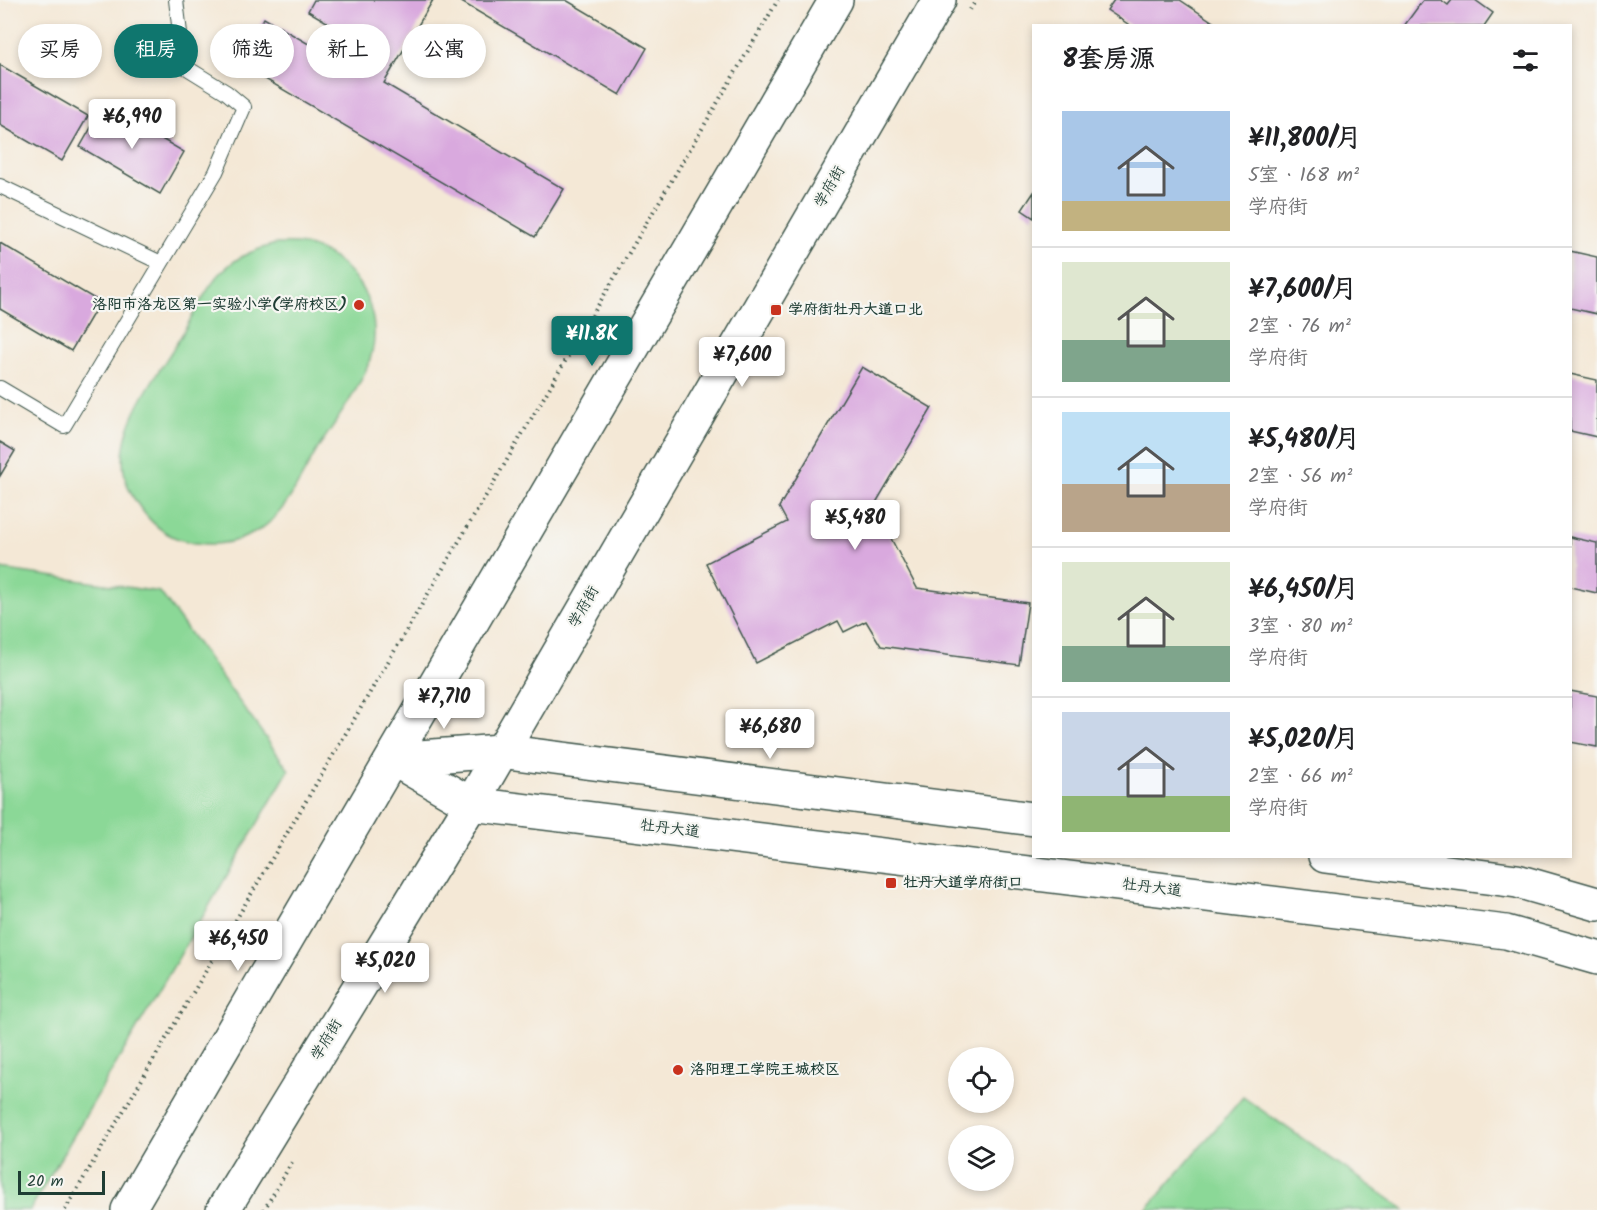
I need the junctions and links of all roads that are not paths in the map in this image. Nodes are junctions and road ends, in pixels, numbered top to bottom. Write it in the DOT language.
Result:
graph roads {
  1 [pos="176,0"];
  2 [pos="939,0"];
  3 [pos="830,2"];
  4 [pos="0,186"];
  5 [pos="162,263"];
  6 [pos="0,388"];
  7 [pos="500,751"];
  8 [pos="393,759"];
  9 [pos="471,804"];
  10 [pos="1032,819"];
  11 [pos="1340,858"];
  12 [pos="1597,904"];
  13 [pos="1597,958"];
  14 [pos="128,1210"];
  15 [pos="223,1210"];
  1 -- 5 [label="lane"];
  2 -- 7 [label="main road, 学府街"];
  3 -- 8 [label="main road"];
  4 -- 5 [label="lane"];
  5 -- 6 [label="lane"];
  7 -- 8 [label="main road"];
  7 -- 9 [label="main road, 学府街"];
  7 -- 10 [label="main road"];
  8 -- 9 [label="main road, 牡丹大道"];
  8 -- 14 [label="main road"];
  9 -- 13 [label="main road, 牡丹大道"];
  9 -- 15 [label="main road, 学府街"];
  11 -- 12 [label="main road"];
}
